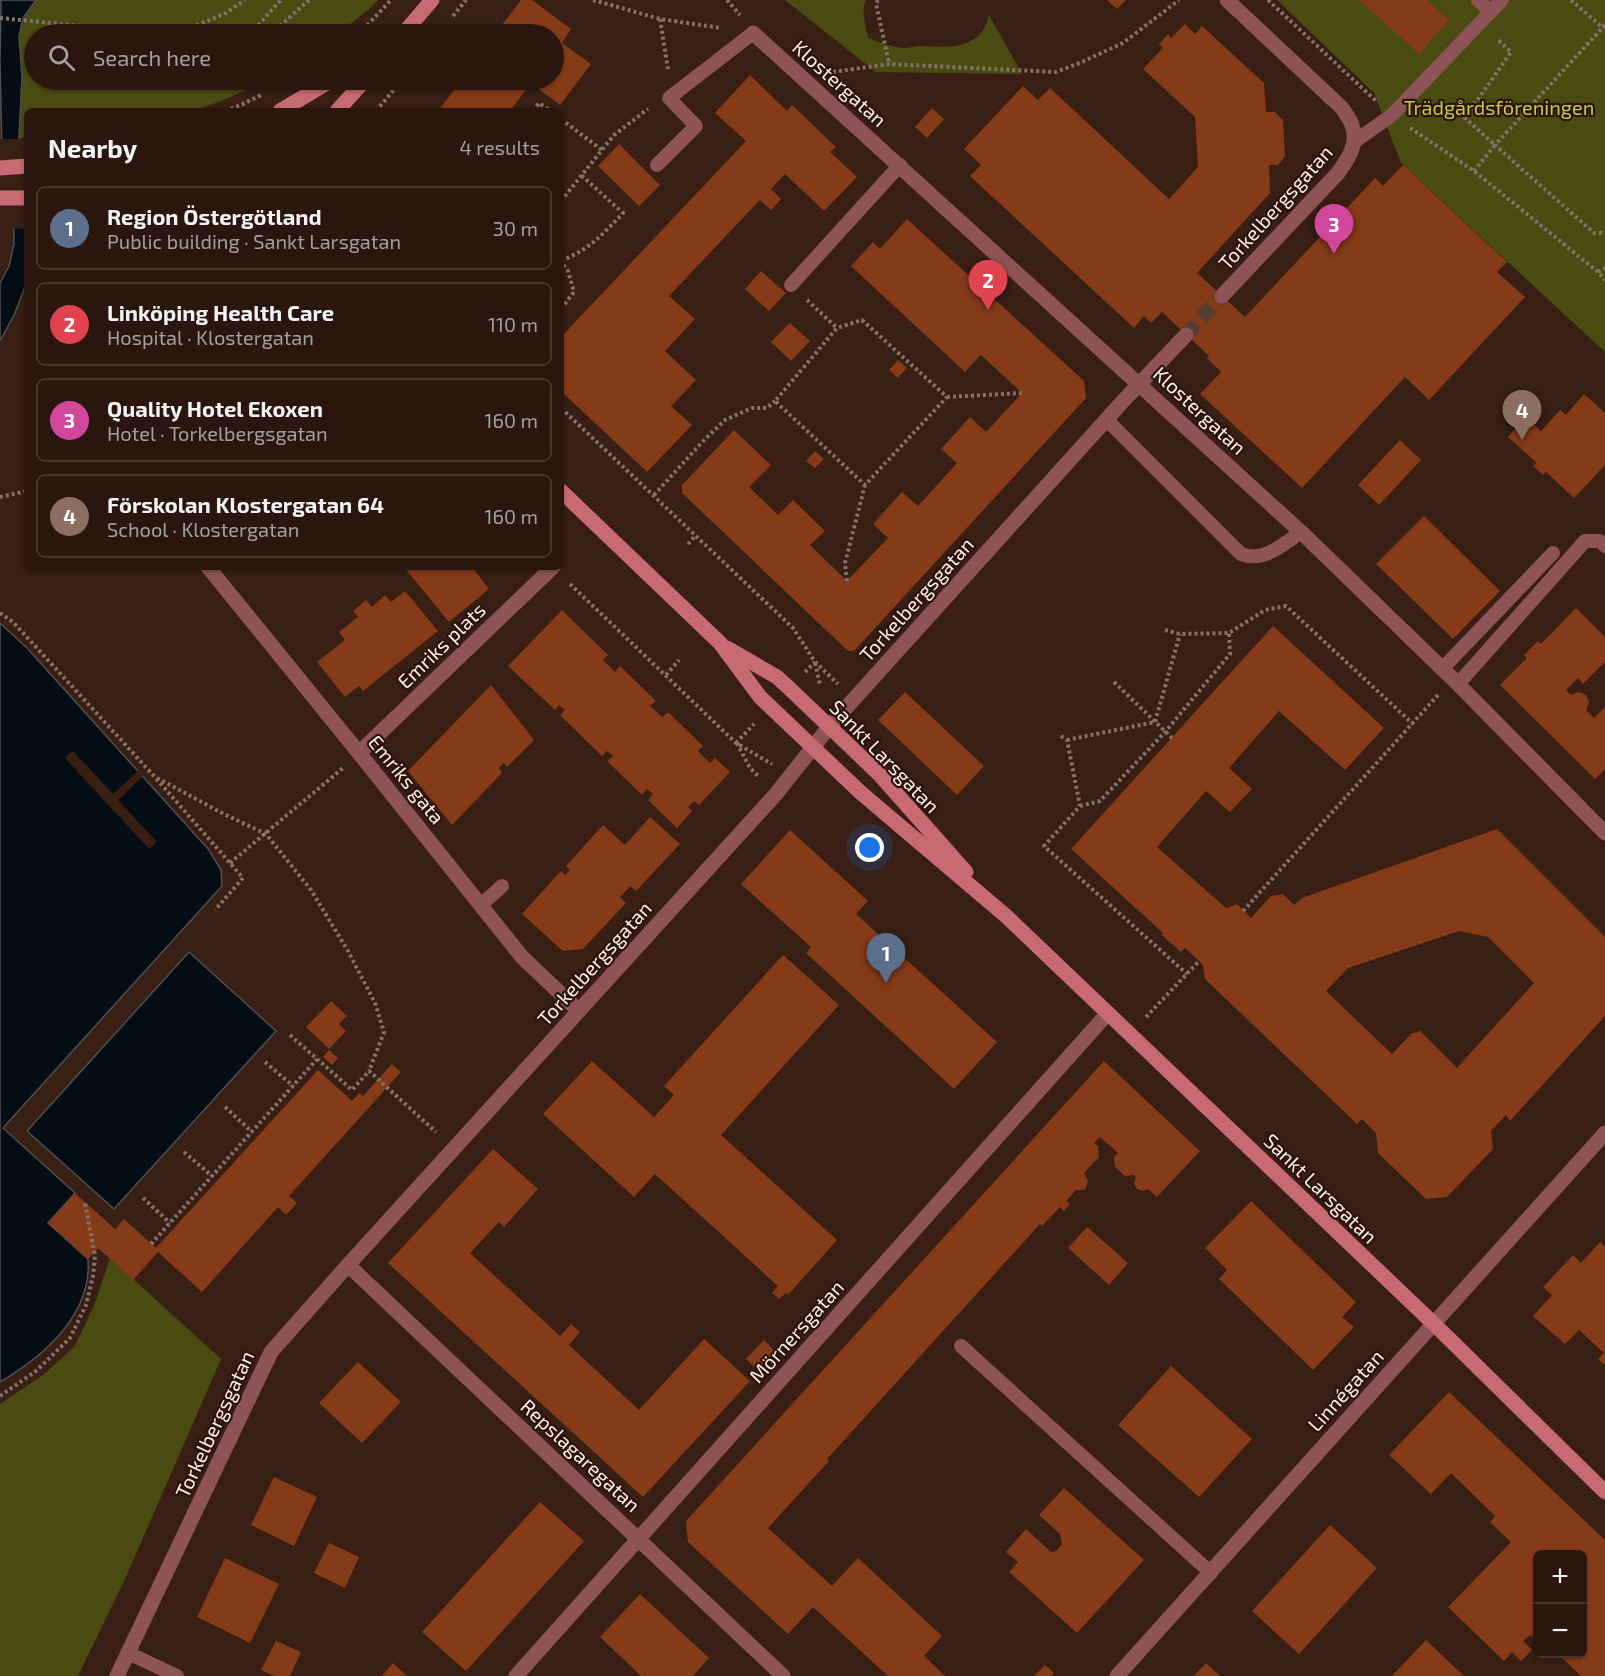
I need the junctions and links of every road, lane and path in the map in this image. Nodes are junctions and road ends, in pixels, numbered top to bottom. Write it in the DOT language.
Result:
graph roads {
  1 [pos="245,0"];
  2 [pos="281,0"];
  3 [pos="309,0"];
  4 [pos="391,0"];
  5 [pos="432,0"];
  6 [pos="593,0"];
  7 [pos="878,0"];
  8 [pos="1179,0"];
  9 [pos="1227,0"];
  10 [pos="1268,0"];
  11 [pos="1478,0"];
  12 [pos="1502,0"];
  13 [pos="1571,0"];
  14 [pos="1491,12"];
  15 [pos="0,18"];
  16 [pos="660,19"];
  17 [pos="1480,22"];
  18 [pos="50,24"];
  19 [pos="200,24"];
  20 [pos="259,24"];
  21 [pos="282,24"];
  22 [pos="368,24"];
  23 [pos="412,24"];
  24 [pos="1604,27"];
  25 [pos="753,33"];
  26 [pos="889,64"];
  27 [pos="802,77"];
  28 [pos="315,90"];
  29 [pos="356,90"];
  30 [pos="394,90"];
  31 [pos="669,98"];
  32 [pos="285,108"];
  33 [pos="340,108"];
  34 [pos="379,108"];
  35 [pos="1392,115"];
  36 [pos="564,122"];
  37 [pos="1354,142"];
  38 [pos="1495,145"];
  39 [pos="602,150"];
  40 [pos="657,165"];
  41 [pos="900,165"];
  42 [pos="24,166"];
  43 [pos="0,168"];
  44 [pos="1474,171"];
  45 [pos="581,175"];
  46 [pos="564,197"];
  47 [pos="0,198"];
  48 [pos="24,198"];
  49 [pos="1605,233"];
  50 [pos="564,260"];
  51 [pos="564,265"];
  52 [pos="1605,268"];
  53 [pos="1598,272"];
  54 [pos="1605,280"];
  55 [pos="791,285"];
  56 [pos="1222,296"];
  57 [pos="564,305"];
  58 [pos="837,328"];
  59 [pos="1186,335"];
  60 [pos="1140,384"];
  61 [pos="1022,393"];
  62 [pos="947,397"];
  63 [pos="775,401"];
  64 [pos="564,411"];
  65 [pos="1107,420"];
  66 [pos="865,485"];
  67 [pos="24,492"];
  68 [pos="564,494"];
  69 [pos="654,495"];
  70 [pos="0,497"];
  71 [pos="1301,532"];
  72 [pos="696,535"];
  73 [pos="688,544"];
  74 [pos="1605,546"];
  75 [pos="1553,553"];
  76 [pos="210,570"];
  77 [pos="549,570"];
  78 [pos="555,570"];
  79 [pos="847,581"];
  80 [pos="0,613"];
  81 [pos="1165,630"];
  82 [pos="1229,633"];
  83 [pos="1179,634"];
  84 [pos="720,643"];
  85 [pos="679,660"];
  86 [pos="666,675"];
  87 [pos="1451,677"];
  88 [pos="1114,682"];
  89 [pos="854,699"];
  90 [pos="746,716"];
  91 [pos="1155,722"];
  92 [pos="1413,724"];
  93 [pos="829,727"];
  94 [pos="1165,732"];
  95 [pos="1061,736"];
  96 [pos="1172,738"];
  97 [pos="1067,740"];
  98 [pos="736,743"];
  99 [pos="813,747"];
  100 [pos="359,753"];
  101 [pos="154,776"];
  102 [pos="776,795"];
  103 [pos="1080,806"];
  104 [pos="1605,832"];
  105 [pos="266,834"];
  106 [pos="230,863"];
  107 [pos="502,886"];
  108 [pos="481,905"];
  109 [pos="215,910"];
  110 [pos="1243,911"];
  111 [pos="1006,916"];
  112 [pos="1199,961"];
  113 [pos="1187,974"];
  114 [pos="579,1011"];
  115 [pos="1108,1013"];
  116 [pos="1130,1034"];
  117 [pos="290,1035"];
  118 [pos="317,1059"];
  119 [pos="265,1062"];
  120 [pos="369,1071"];
  121 [pos="293,1086"];
  122 [pos="225,1107"];
  123 [pos="252,1132"];
  124 [pos="1605,1133"];
  125 [pos="454,1149"];
  126 [pos="184,1152"];
  127 [pos="212,1176"];
  128 [pos="143,1198"];
  129 [pos="85,1203"];
  130 [pos="170,1223"];
  131 [pos="151,1244"];
  132 [pos="348,1265"];
  133 [pos="1433,1323"];
  134 [pos="961,1346"];
  135 [pos="0,1396"];
  136 [pos="1605,1492"];
  137 [pos="639,1538"];
  138 [pos="1210,1573"];
  139 [pos="128,1653"];
  140 [pos="117,1676"];
  141 [pos="177,1676"];
  142 [pos="516,1676"];
  143 [pos="783,1676"];
  144 [pos="1117,1676"];
  1 -- 19 [label="path"];
  2 -- 20 [label="path"];
  3 -- 21 [label="path"];
  4 -- 22 [label="path"];
  5 -- 23 [label="main road"];
  6 -- 16 [label="path"];
  7 -- 26 [label="path"];
  8 -- 26 [label="path"];
  9 -- 37 [label="street"];
  10 -- 35 [label="path"];
  11 -- 14 [label="lane"];
  12 -- 14 [label="lane"];
  13 -- 24 [label="path"];
  14 -- 17 [label="lane"];
  15 -- 18 [label="path"];
  16 -- 25 [label="path"];
  16 -- 31 [label="path"];
  17 -- 35 [label="lane"];
  17 -- 38 [label="path"];
  24 -- 38 [label="path"];
  25 -- 27 [label="street, Klostergatan"];
  25 -- 31 [label="lane"];
  26 -- 27 [label="path"];
  27 -- 41 [label="street, Klostergatan"];
  28 -- 32 [label="main road"];
  29 -- 33 [label="main road"];
  30 -- 34 [label="path"];
  31 -- 39 [label="path"];
  31 -- 40 [label="lane"];
  35 -- 37 [label="lane"];
  35 -- 44 [label="path"];
  36 -- 39 [label="path"];
  37 -- 56 [label="street, Torkelbergsgatan"];
  38 -- 44 [label="path"];
  38 -- 49 [label="path"];
  39 -- 45 [label="path"];
  41 -- 55 [label="lane"];
  41 -- 60 [label="street, Klostergatan"];
  42 -- 43 [label="main road"];
  44 -- 53 [label="path"];
  45 -- 46 [label="path"];
  45 -- 50 [label="path"];
  47 -- 48 [label="main road"];
  51 -- 57 [label="path"];
  52 -- 53 [label="path"];
  53 -- 54 [label="path"];
  55 -- 58 [label="path"];
  58 -- 62 [label="path"];
  58 -- 63 [label="path"];
  59 -- 60 [label="street, Torkelbergsgatan"];
  60 -- 65 [label="street, Torkelbergsgatan"];
  60 -- 71 [label="street, Klostergatan"];
  61 -- 62 [label="path"];
  62 -- 66 [label="path"];
  63 -- 66 [label="path"];
  63 -- 69 [label="path"];
  64 -- 69 [label="path"];
  65 -- 71 [label="lane"];
  65 -- 89 [label="street, Torkelbergsgatan"];
  66 -- 79 [label="path"];
  67 -- 70 [label="path"];
  68 -- 84 [label="main road, Sankt Larsgatan"];
  69 -- 72 [label="path"];
  71 -- 87 [label="street, Klostergatan"];
  72 -- 73 [label="path"];
  72 -- 89 [label="path"];
  74 -- 87 [label="lane"];
  75 -- 87 [label="lane"];
  76 -- 100 [label="street, Emriks gata"];
  77 -- 100 [label="street, Emriks plats"];
  78 -- 86 [label="path"];
  80 -- 101 [label="path"];
  81 -- 83 [label="path"];
  82 -- 83 [label="path"];
  82 -- 92 [label="path"];
  82 -- 94 [label="path"];
  83 -- 91 [label="path"];
  84 -- 93 [label="main road, Sankt Larsgatan"];
  84 -- 99 [label="main road, Sankt Larsgatan"];
  85 -- 86 [label="path"];
  86 -- 98 [label="path"];
  87 -- 92 [label="path"];
  87 -- 104 [label="street, Klostergatan"];
  88 -- 91 [label="path"];
  89 -- 93 [label="street, Torkelbergsgatan"];
  90 -- 98 [label="path"];
  91 -- 94 [label="path"];
  91 -- 97 [label="path"];
  92 -- 110 [label="path"];
  93 -- 99 [label="street, Torkelbergsgatan"];
  93 -- 111 [label="main road, Sankt Larsgatan"];
  94 -- 96 [label="path"];
  94 -- 103 [label="path"];
  95 -- 97 [label="path"];
  97 -- 103 [label="path"];
  98 -- 102 [label="path"];
  99 -- 102 [label="street, Torkelbergsgatan"];
  99 -- 111 [label="main road, Sankt Larsgatan"];
  100 -- 105 [label="path"];
  100 -- 108 [label="street, Emriks gata"];
  101 -- 105 [label="path"];
  101 -- 106 [label="path"];
  102 -- 114 [label="street, Torkelbergsgatan"];
  103 -- 113 [label="path"];
  105 -- 106 [label="path"];
  105 -- 120 [label="path"];
  106 -- 109 [label="path"];
  107 -- 108 [label="lane"];
  108 -- 114 [label="street, Emriks gata"];
  111 -- 115 [label="main road, Sankt Larsgatan"];
  112 -- 113 [label="path"];
  113 -- 116 [label="path"];
  114 -- 125 [label="street, Torkelbergsgatan"];
  115 -- 116 [label="main road, Sankt Larsgatan"];
  115 -- 137 [label="street, Mörnersgatan"];
  116 -- 133 [label="main road, Sankt Larsgatan"];
  117 -- 118 [label="path"];
  118 -- 120 [label="path"];
  118 -- 121 [label="path"];
  119 -- 121 [label="path"];
  120 -- 125 [label="path"];
  121 -- 123 [label="path"];
  122 -- 123 [label="path"];
  123 -- 127 [label="path"];
  124 -- 133 [label="street, Linnégatan"];
  125 -- 132 [label="street, Torkelbergsgatan"];
  126 -- 127 [label="path"];
  127 -- 130 [label="path"];
  128 -- 130 [label="path"];
  129 -- 135 [label="path"];
  130 -- 131 [label="path"];
  132 -- 137 [label="street, Repslagaregatan"];
  132 -- 139 [label="street, Torkelbergsgatan"];
  133 -- 136 [label="main road, Sankt Larsgatan"];
  133 -- 138 [label="street, Linnégatan"];
  134 -- 138 [label="lane"];
  137 -- 142 [label="street, Mörnersgatan"];
  137 -- 143 [label="street, Repslagaregatan"];
  138 -- 144 [label="street, Linnégatan"];
  139 -- 140 [label="street, Torkelbergsgatan"];
  139 -- 141 [label="lane"];
}
